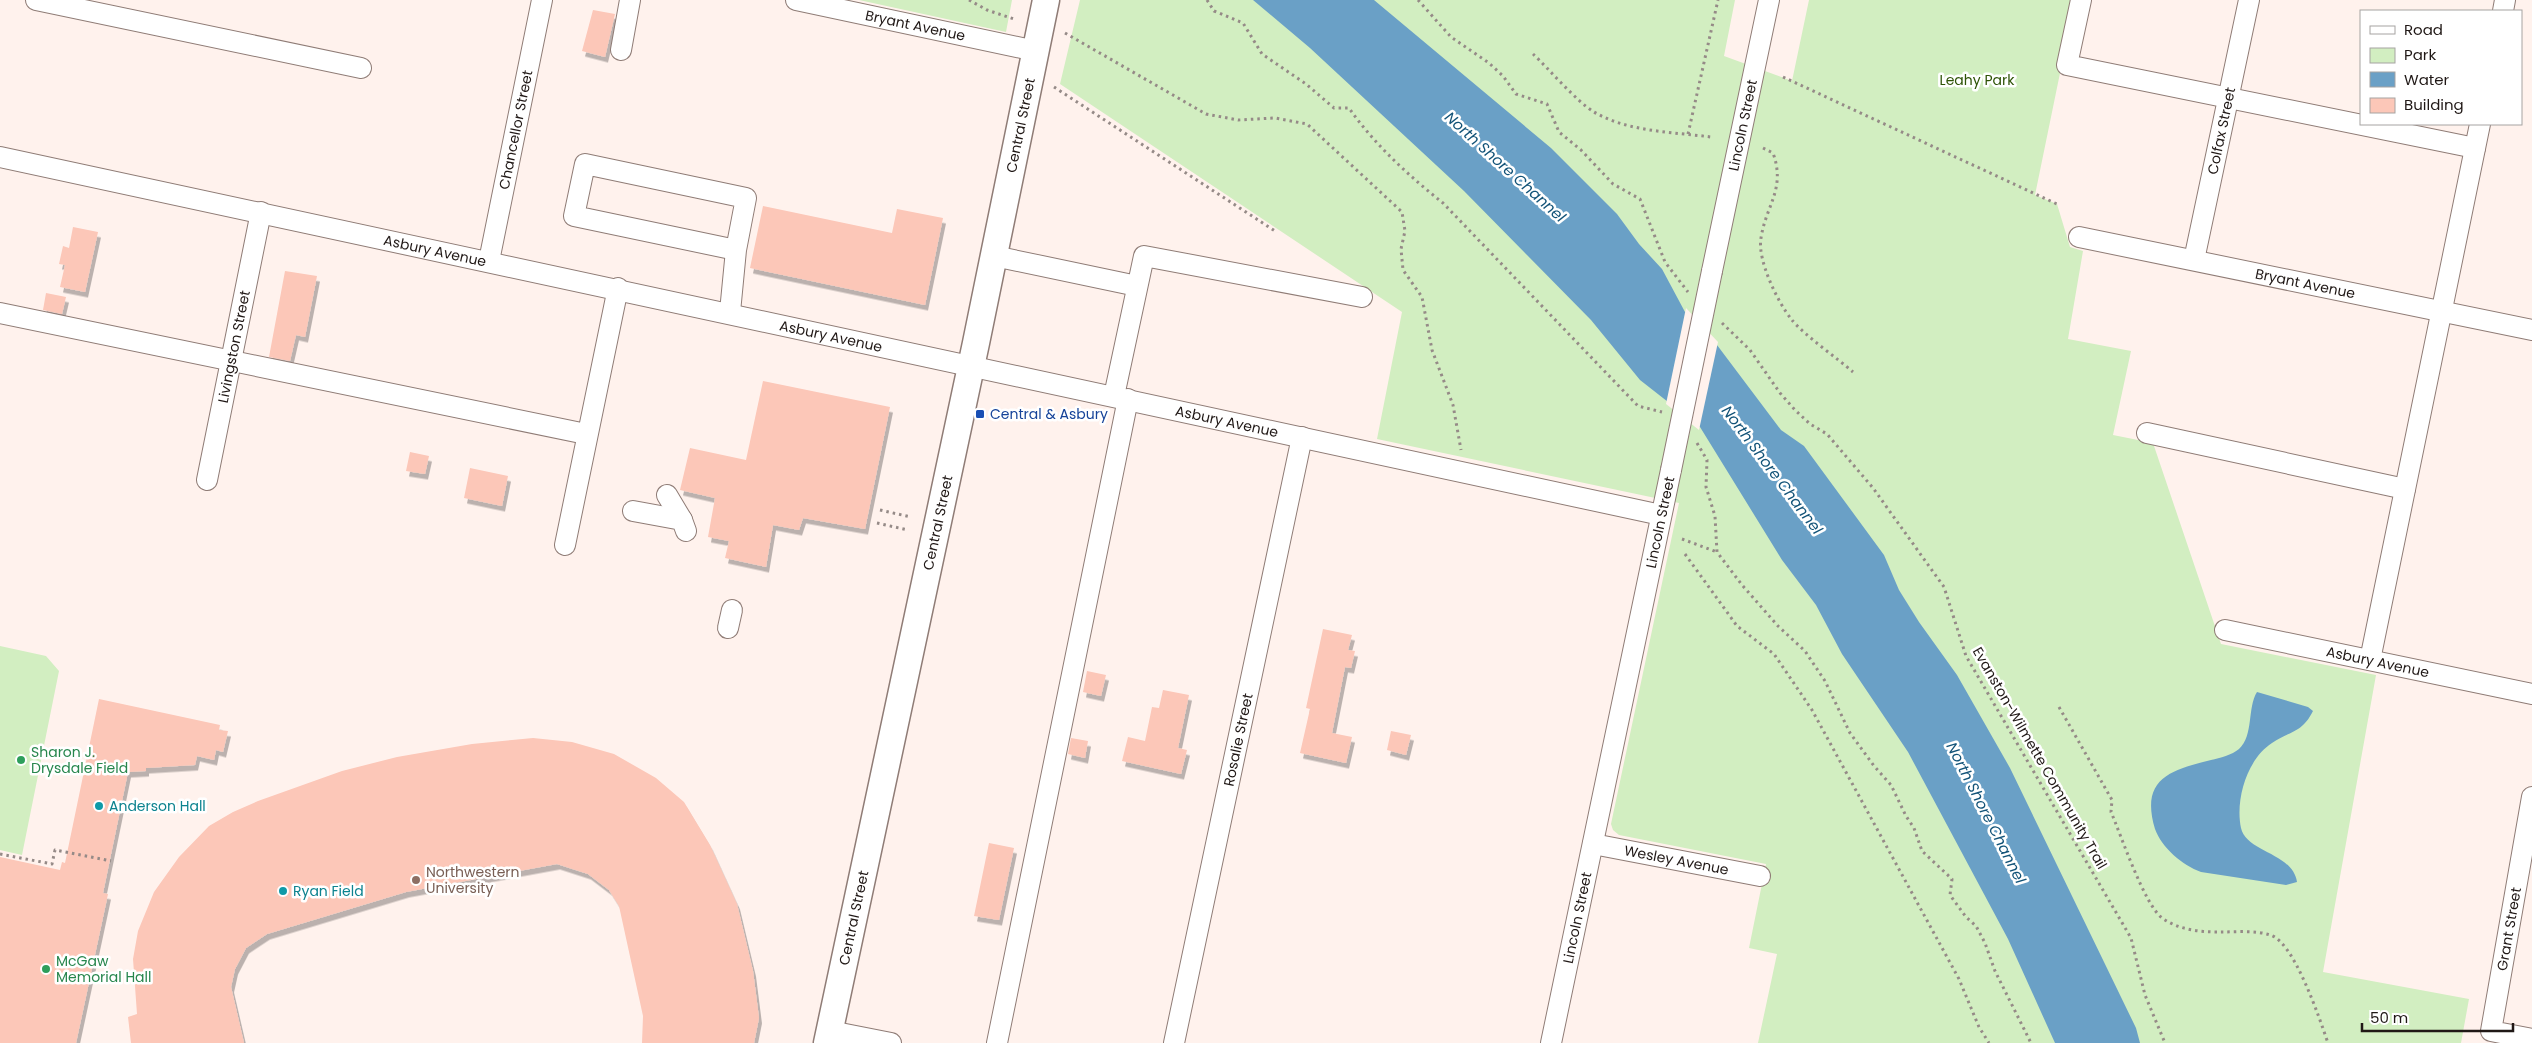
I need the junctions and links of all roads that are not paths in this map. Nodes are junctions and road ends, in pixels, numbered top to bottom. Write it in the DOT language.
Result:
graph roads {
  1 [pos="36,0"];
  2 [pos="542,0"];
  3 [pos="630,0"];
  4 [pos="796,0"];
  5 [pos="1046,0"];
  6 [pos="1769,0"];
  7 [pos="2081,0"];
  8 [pos="2250,0"];
  9 [pos="620,50"];
  10 [pos="1036,51"];
  11 [pos="361,68"];
  12 [pos="2229,98"];
  13 [pos="2360,125"];
  14 [pos="2362,125"];
  15 [pos="2480,125"];
  16 [pos="2475,148"];
  17 [pos="0,157"];
  18 [pos="260,212"];
  19 [pos="2079,236"];
  20 [pos="736,250"];
  21 [pos="994,256"];
  22 [pos="2194,260"];
  23 [pos="489,261"];
  24 [pos="1137,286"];
  25 [pos="618,288"];
  26 [pos="1362,297"];
  27 [pos="2442,311"];
  28 [pos="730,312"];
  29 [pos="0,313"];
  30 [pos="2532,330"];
  31 [pos="231,361"];
  32 [pos="971,365"];
  33 [pos="1121,398"];
  34 [pos="2147,433"];
  35 [pos="586,434"];
  36 [pos="1302,437"];
  37 [pos="207,480"];
  38 [pos="2405,489"];
  39 [pos="667,495"];
  40 [pos="633,512"];
  41 [pos="1661,515"];
  42 [pos="565,545"];
  43 [pos="2225,630"];
  44 [pos="2370,660"];
  45 [pos="2532,694"];
  46 [pos="2532,797"];
  47 [pos="1593,844"];
  48 [pos="2526,864"];
  49 [pos="1760,876"];
  50 [pos="829,1037"];
  51 [pos="2532,1039"];
  52 [pos="891,1043"];
  53 [pos="996,1043"];
  54 [pos="1174,1043"];
  55 [pos="1551,1043"];
  1 -- 11 [label="street"];
  2 -- 23 [label="street, Chancellor Street"];
  3 -- 9 [label="street"];
  4 -- 10 [label="street, Bryant Avenue"];
  5 -- 10 [label="main road, Central Street"];
  6 -- 41 [label="street, Lincoln Street, bridge"];
  7 -- 12 [label="street"];
  8 -- 12 [label="street, Colfax Street"];
  10 -- 21 [label="main road, Central Street"];
  12 -- 13 [label="street"];
  12 -- 22 [label="street, Colfax Street"];
  14 -- 16 [label="street"];
  15 -- 16 [label="street"];
  16 -- 27 [label="street"];
  17 -- 18 [label="street, Asbury Avenue"];
  18 -- 23 [label="street, Asbury Avenue"];
  18 -- 31 [label="street, Livingston Street"];
  19 -- 22 [label="street, Bryant Avenue"];
  20 -- 20 [label="street"];
  20 -- 28 [label="street"];
  21 -- 24 [label="street"];
  21 -- 32 [label="main road, Central Street"];
  22 -- 27 [label="street, Bryant Avenue"];
  23 -- 25 [label="street, Asbury Avenue"];
  24 -- 26 [label="street"];
  24 -- 33 [label="street"];
  25 -- 28 [label="street, Asbury Avenue"];
  25 -- 35 [label="street"];
  27 -- 30 [label="street, Bryant Avenue"];
  27 -- 38 [label="street"];
  28 -- 32 [label="street, Asbury Avenue"];
  29 -- 31 [label="street"];
  31 -- 35 [label="street"];
  31 -- 37 [label="street, Livingston Street"];
  32 -- 33 [label="street, Asbury Avenue"];
  32 -- 50 [label="main road, Central Street"];
  33 -- 36 [label="street, Asbury Avenue"];
  33 -- 53 [label="street"];
  34 -- 38 [label="street"];
  35 -- 42 [label="street"];
  36 -- 41 [label="street, Asbury Avenue"];
  36 -- 54 [label="street, Rosalie Street"];
  38 -- 44 [label="street"];
  39 -- 40 [label="street"];
  41 -- 47 [label="street, Lincoln Street"];
  43 -- 44 [label="street, Asbury Avenue"];
  44 -- 45 [label="street, Asbury Avenue"];
  46 -- 48 [label="street, Grant Street"];
  47 -- 49 [label="street, Wesley Avenue"];
  47 -- 55 [label="street, Lincoln Street"];
  48 -- 51 [label="street, Grant Street"];
  50 -- 52 [label="street"];
}
